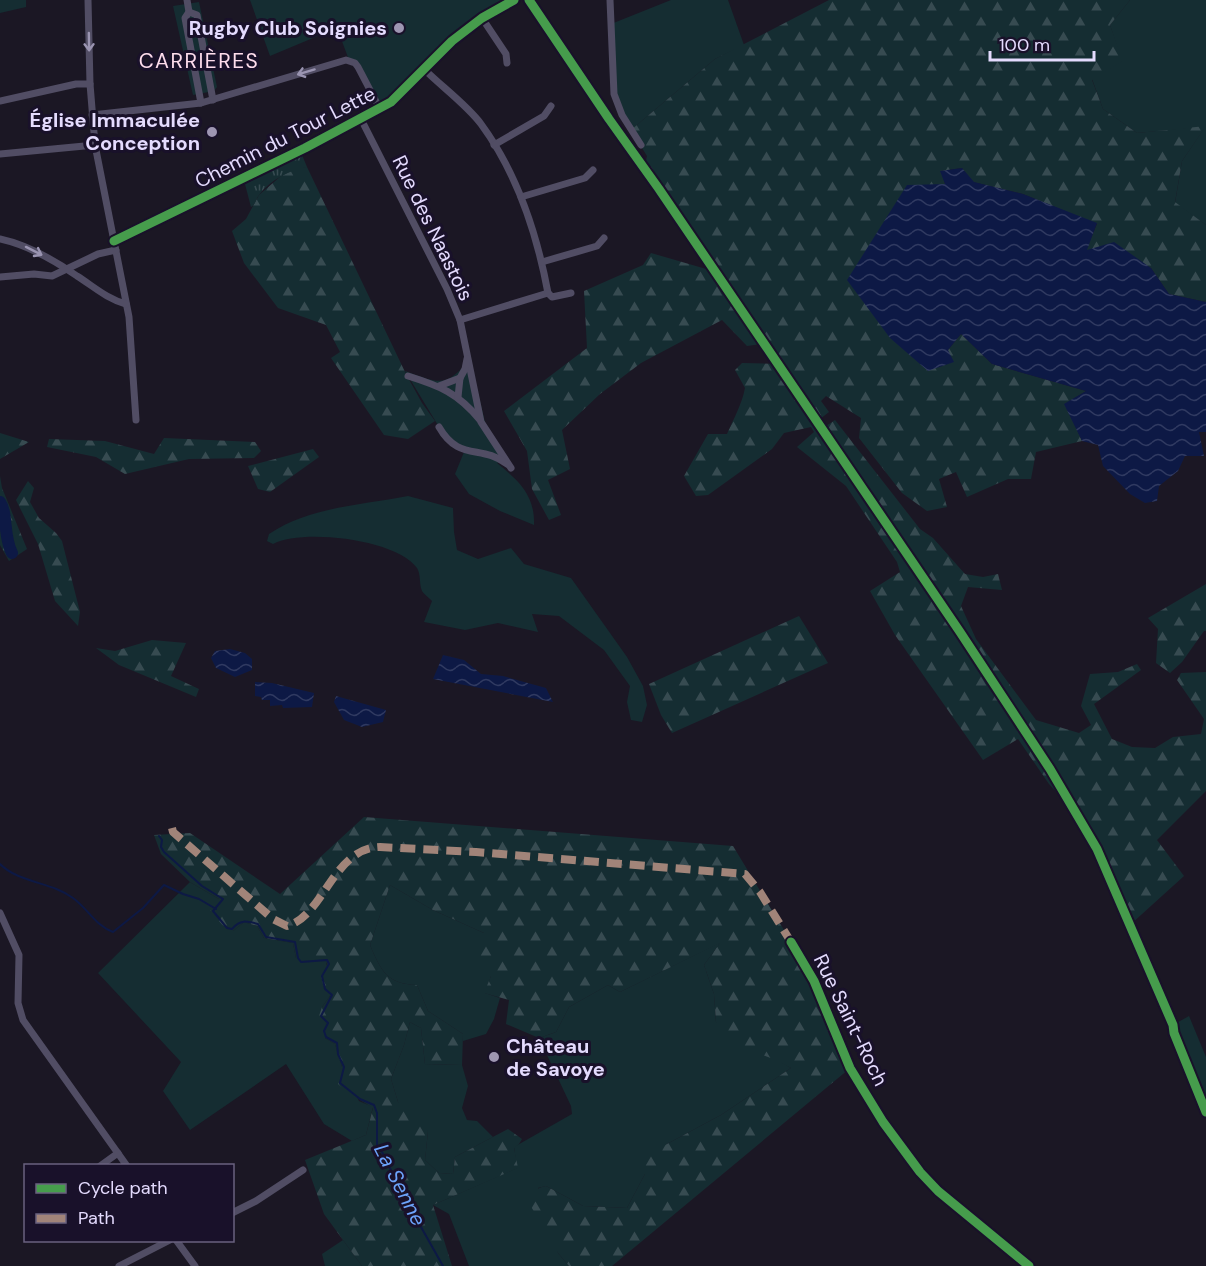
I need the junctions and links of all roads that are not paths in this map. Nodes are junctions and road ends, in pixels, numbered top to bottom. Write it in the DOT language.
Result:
graph roads {
  1 [pos="88,0"];
  2 [pos="187,0"];
  3 [pos="514,0"];
  4 [pos="610,0"];
  5 [pos="189,12"];
  6 [pos="483,18"];
  7 [pos="507,63"];
  8 [pos="424,70"];
  9 [pos="90,84"];
  10 [pos="213,100"];
  11 [pos="0,101"];
  12 [pos="201,103"];
  13 [pos="551,106"];
  14 [pos="380,109"];
  15 [pos="92,115"];
  16 [pos="361,119"];
  17 [pos="95,145"];
  18 [pos="494,145"];
  19 [pos="640,145"];
  20 [pos="0,154"];
  21 [pos="593,170"];
  22 [pos="521,197"];
  23 [pos="604,238"];
  24 [pos="0,239"];
  25 [pos="114,241"];
  26 [pos="116,250"];
  27 [pos="542,262"];
  28 [pos="67,269"];
  29 [pos="0,277"];
  30 [pos="548,293"];
  31 [pos="571,293"];
  32 [pos="126,304"];
  33 [pos="460,320"];
  34 [pos="467,354"];
  35 [pos="408,376"];
  36 [pos="460,378"];
  37 [pos="439,386"];
  38 [pos="458,397"];
  39 [pos="136,420"];
  40 [pos="482,422"];
  41 [pos="439,427"];
  42 [pos="498,447"];
  43 [pos="489,456"];
  44 [pos="0,913"];
  45 [pos="791,942"];
  46 [pos="118,1153"];
  47 [pos="103,1164"];
  48 [pos="126,1164"];
  49 [pos="303,1170"];
  50 [pos="234,1212"];
  51 [pos="173,1242"];
  52 [pos="176,1242"];
  53 [pos="119,1266"];
  54 [pos="195,1266"];
  55 [pos="1029,1266"];
  1 -- 9 [label="street, one-way"];
  2 -- 5 [label="street"];
  3 -- 6 [label="street, Chemin du Tour Lette"];
  4 -- 19 [label="street"];
  5 -- 10 [label="street"];
  5 -- 12 [label="street"];
  6 -- 7 [label="street"];
  6 -- 8 [label="street, Chemin du Tour Lette"];
  8 -- 14 [label="street, Chemin du Tour Lette"];
  8 -- 18 [label="street"];
  9 -- 11 [label="street"];
  9 -- 15 [label="street"];
  10 -- 12 [label="street"];
  14 -- 10 [label="street, one-way"];
  12 -- 15 [label="street"];
  13 -- 18 [label="street"];
  14 -- 16 [label="street, Chemin du Tour Lette"];
  15 -- 17 [label="street"];
  16 -- 25 [label="street, Chemin du Tour Lette"];
  16 -- 33 [label="street, Rue des Naastois"];
  17 -- 20 [label="street"];
  17 -- 25 [label="street"];
  18 -- 22 [label="street"];
  21 -- 22 [label="street"];
  22 -- 27 [label="street"];
  23 -- 27 [label="street"];
  24 -- 28 [label="street, one-way"];
  25 -- 26 [label="street"];
  26 -- 28 [label="street"];
  26 -- 32 [label="street"];
  27 -- 30 [label="street"];
  28 -- 29 [label="street"];
  28 -- 32 [label="street"];
  30 -- 31 [label="street"];
  30 -- 33 [label="street"];
  32 -- 39 [label="street"];
  33 -- 34 [label="street, Rue des Naastois"];
  34 -- 36 [label="street, Rue des Naastois"];
  34 -- 40 [label="street, Rue des Naastois"];
  35 -- 37 [label="street, Rue des Naastois"];
  36 -- 37 [label="street"];
  36 -- 38 [label="street, Rue des Naastois"];
  37 -- 38 [label="street, Rue des Naastois"];
  38 -- 40 [label="street, Rue des Naastois"];
  40 -- 42 [label="street, Rue des Naastois"];
  41 -- 43 [label="street, Rue des Naastois"];
  42 -- 43 [label="street"];
  42 -- 43 [label="street, Rue des Naastois"];
  44 -- 46 [label="street"];
  45 -- 55 [label="street, Rue Saint-Roch"];
  46 -- 47 [label="street"];
  46 -- 48 [label="street"];
  49 -- 50 [label="street"];
  51 -- 53 [label="street"];
  52 -- 54 [label="street"];
}
